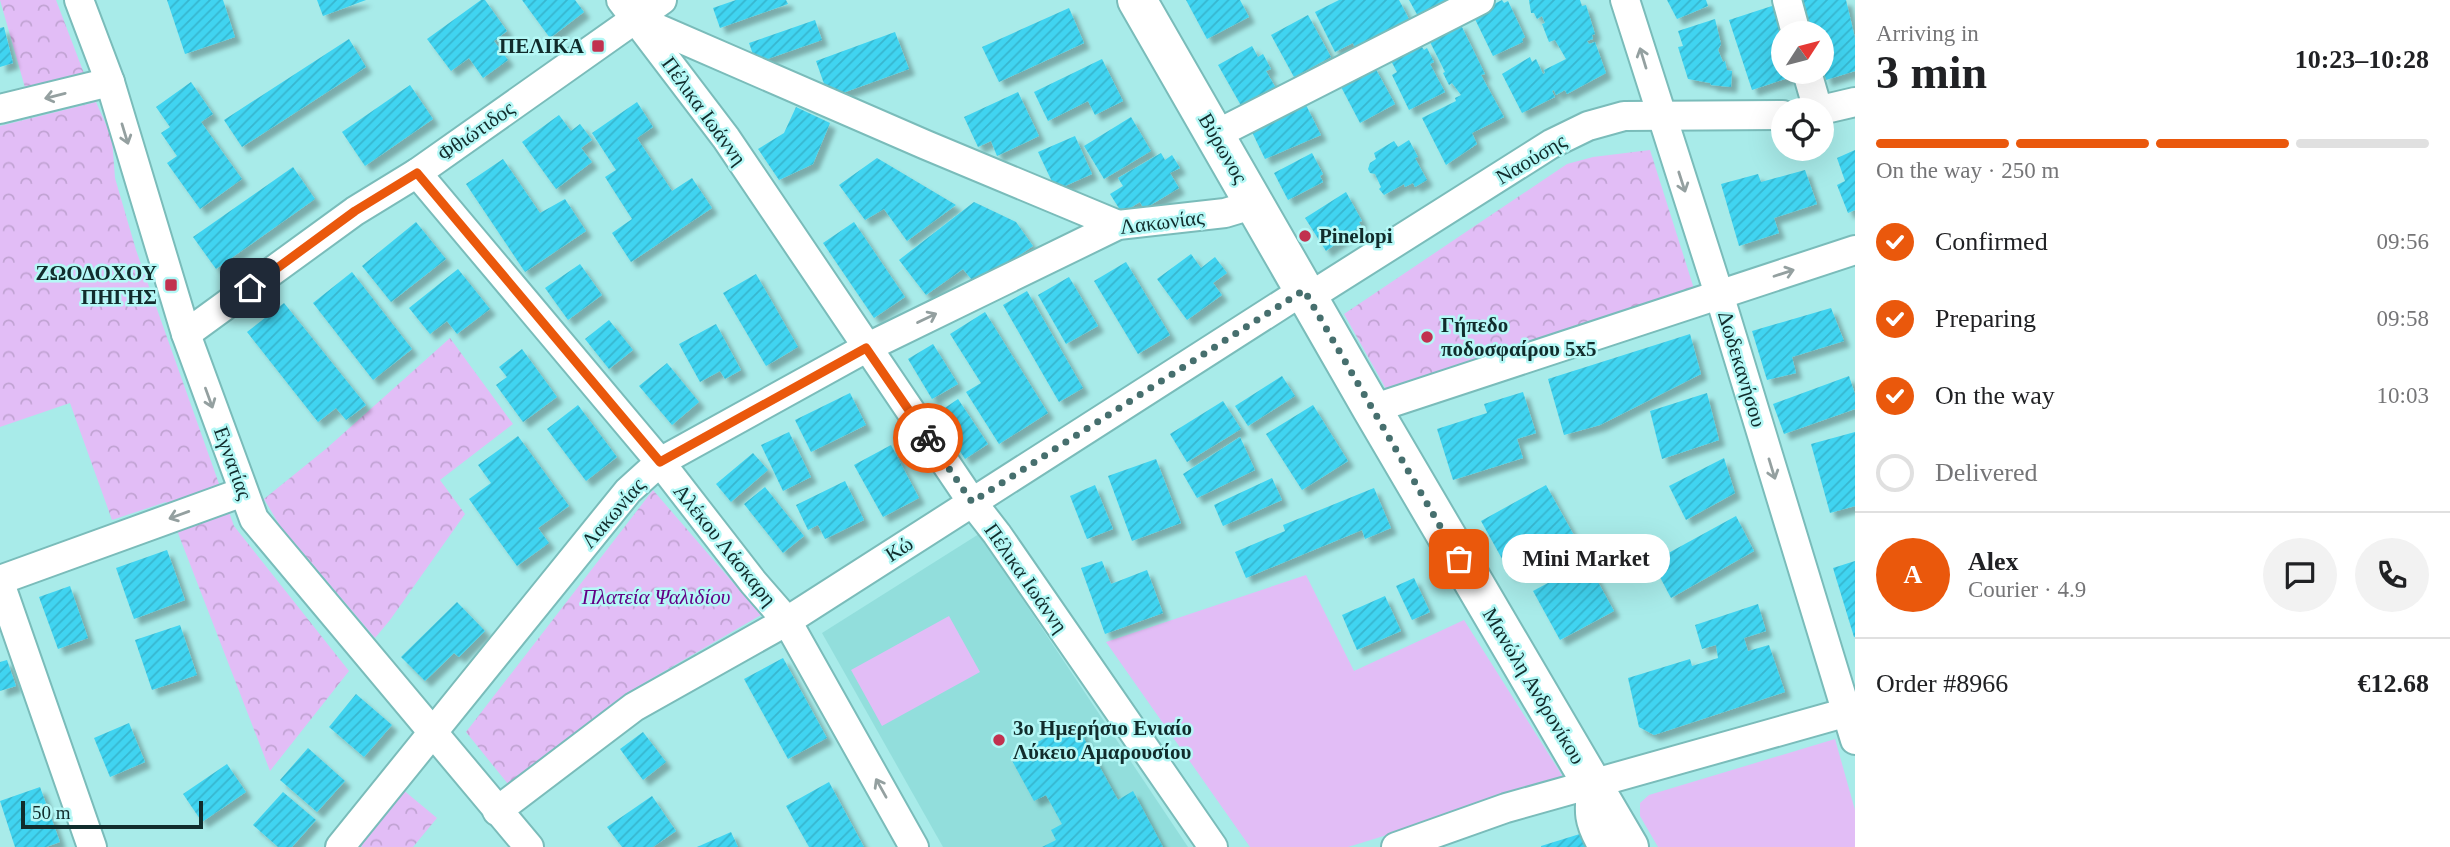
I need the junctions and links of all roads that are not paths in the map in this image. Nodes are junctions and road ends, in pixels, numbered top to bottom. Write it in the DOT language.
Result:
graph roads {
  1 [pos="79,0"];
  2 [pos="662,0"];
  3 [pos="1137,0"];
  4 [pos="1480,0"];
  5 [pos="1625,0"];
  6 [pos="1787,0"];
  7 [pos="629,9"];
  8 [pos="1793,21"];
  9 [pos="110,82"];
  10 [pos="1855,102"];
  11 [pos="1834,107"];
  12 [pos="0,109"];
  13 [pos="1771,115"];
  14 [pos="1661,117"];
  15 [pos="1215,135"];
  16 [pos="417,173"];
  17 [pos="1255,204"];
  18 [pos="1118,225"];
  19 [pos="1855,250"];
  20 [pos="1306,294"];
  21 [pos="1719,294"];
  22 [pos="186,334"];
  23 [pos="866,348"];
  24 [pos="1372,409"];
  25 [pos="660,462"];
  26 [pos="243,492"];
  27 [pos="972,502"];
  28 [pos="0,581"];
  29 [pos="787,621"];
  30 [pos="1851,711"];
  31 [pos="431,732"];
  32 [pos="1855,740"];
  33 [pos="1592,784"];
  34 [pos="497,811"];
  35 [pos="92,847"];
  36 [pos="340,847"];
  37 [pos="529,847"];
  38 [pos="914,847"];
  39 [pos="1213,847"];
  40 [pos="1396,847"];
  41 [pos="1603,847"];
  42 [pos="1629,847"];
  1 -- 9 [label="street, Εγνατίας"];
  2 -- 7 [label="street, Φθιώτιδος"];
  3 -- 15 [label="street, Βύρωνος"];
  4 -- 15 [label="street"];
  14 -- 5 [label="street, Δωδεκανήσου, one-way"];
  6 -- 8 [label="street"];
  7 -- 16 [label="street, Φθιώτιδος"];
  7 -- 18 [label="street"];
  7 -- 23 [label="street, Πέλικα Ιωάννη"];
  9 -- 12 [label="street, one-way"];
  9 -- 22 [label="street, Εγνατίας, one-way"];
  10 -- 11 [label="street"];
  13 -- 14 [label="street, Ναούσης"];
  14 -- 20 [label="street, Ναούσης"];
  14 -- 21 [label="street, Δωδεκανήσου, one-way"];
  15 -- 17 [label="street, Βύρωνος"];
  16 -- 22 [label="street, Φθιώτιδος"];
  16 -- 25 [label="street, Αλέκου Λάσκαρη"];
  17 -- 18 [label="street, Λακωνίας"];
  17 -- 20 [label="street, Βύρωνος"];
  23 -- 18 [label="street, Λακωνίας, one-way"];
  21 -- 19 [label="street, one-way"];
  20 -- 24 [label="street, Μανώλη Ανδρονίκου"];
  20 -- 27 [label="street, Κώ"];
  21 -- 24 [label="street"];
  21 -- 30 [label="street, Δωδεκανήσου, one-way"];
  22 -- 26 [label="street, Εγνατίας, one-way"];
  23 -- 25 [label="street, Λακωνίας"];
  23 -- 27 [label="street, Πέλικα Ιωάννη"];
  24 -- 33 [label="street, Μανώλη Ανδρονίκου"];
  25 -- 29 [label="street, Αλέκου Λάσκαρη"];
  25 -- 31 [label="street, Λακωνίας"];
  26 -- 28 [label="street, one-way"];
  26 -- 31 [label="street, Εγνατίας"];
  27 -- 29 [label="street, Κώ"];
  27 -- 39 [label="street, Πέλικα Ιωάννη"];
  28 -- 35 [label="street"];
  29 -- 34 [label="street, Κώ"];
  38 -- 29 [label="street, Αλέκου Λάσκαρη, one-way"];
  30 -- 32 [label="street, Δωδεκανήσου"];
  30 -- 33 [label="street"];
  31 -- 34 [label="street, Εγνατίας"];
  31 -- 36 [label="street, Λακωνίας"];
  33 -- 40 [label="street"];
  33 -- 41 [label="street, Μανώλη Ανδρονίκου"];
  33 -- 42 [label="street, Μανώλη Ανδρονίκου"];
  34 -- 37 [label="street, Εγνατίας"];
}
